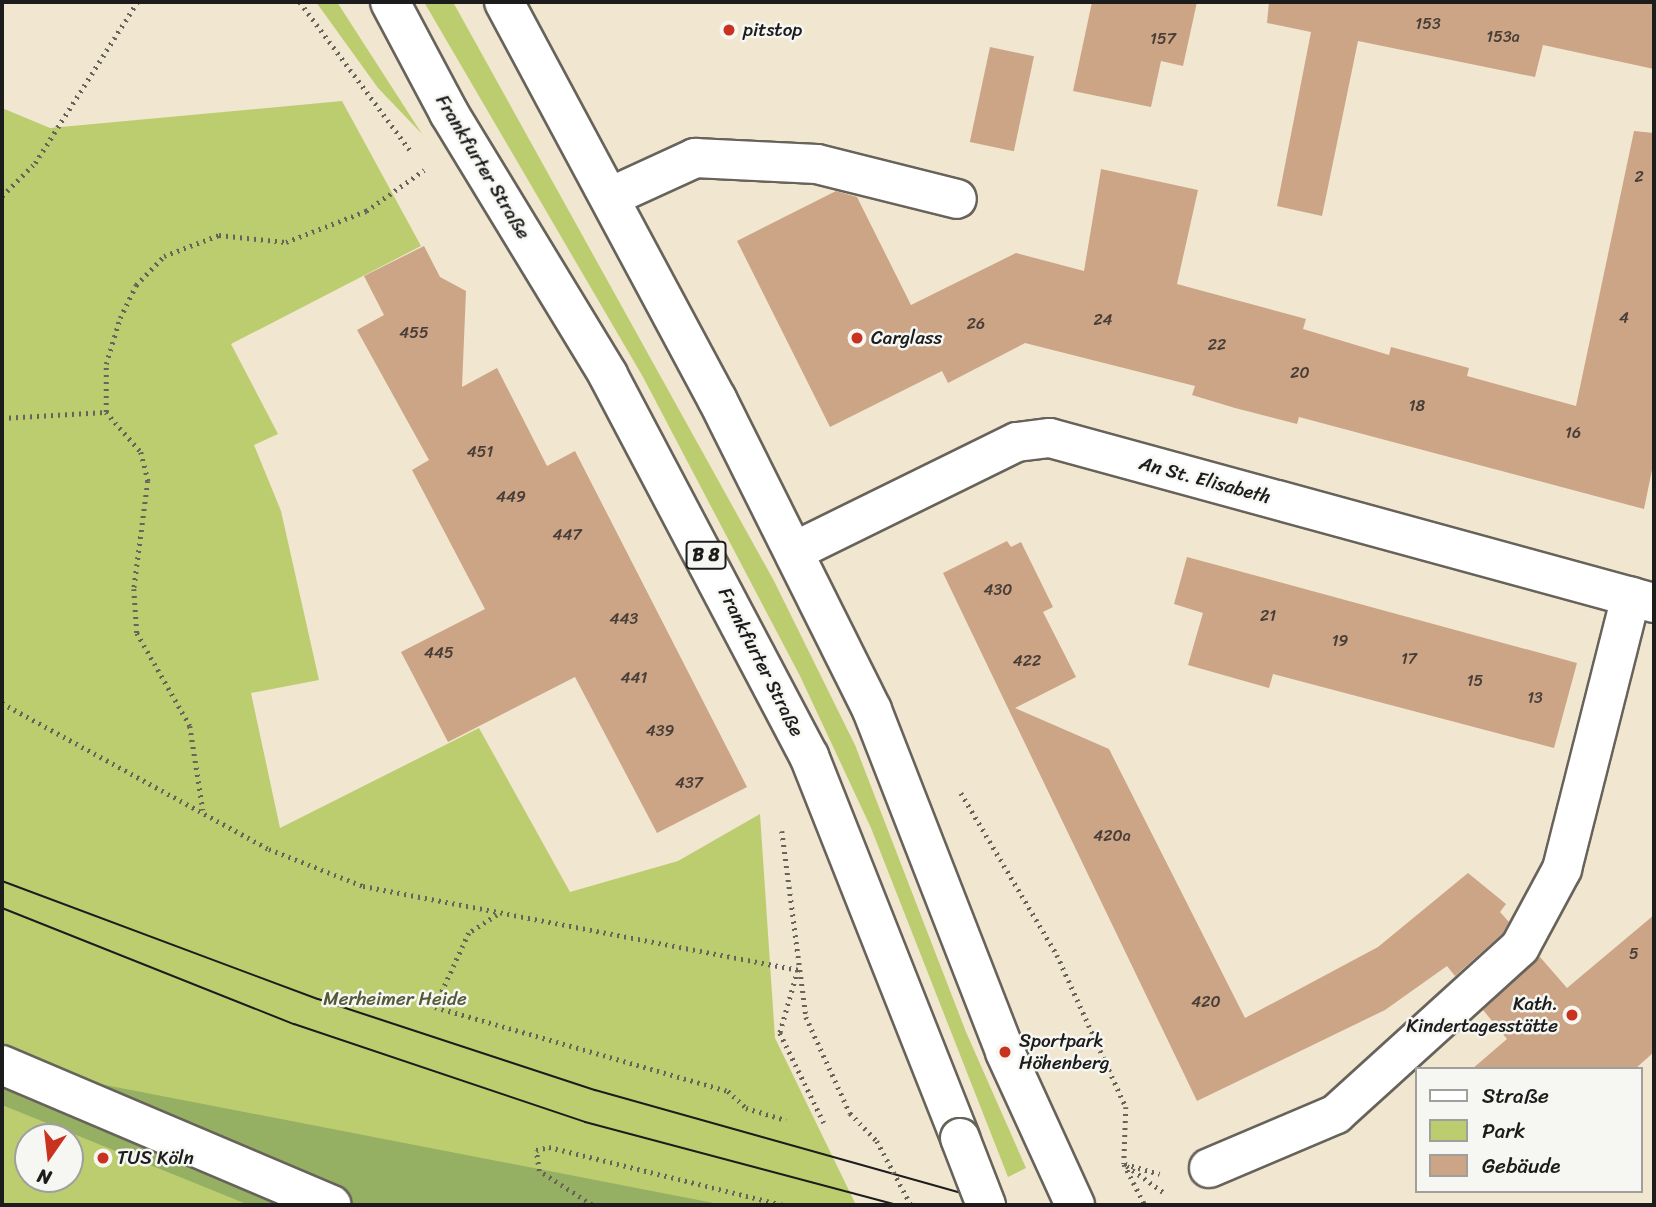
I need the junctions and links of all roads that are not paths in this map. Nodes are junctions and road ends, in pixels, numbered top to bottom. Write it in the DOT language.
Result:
graph roads {
  1 [pos="372,2"];
  2 [pos="390,2"];
  3 [pos="504,2"];
  4 [pos="449,113"];
  5 [pos="610,197"];
  6 [pos="957,199"];
  7 [pos="795,551"];
  8 [pos="1643,600"];
  9 [pos="2,1065"];
  10 [pos="1209,1168"];
  11 [pos="332,1205"];
  12 [pos="986,1205"];
  13 [pos="1074,1205"];
  1 -- 4 [label="main road"];
  2 -- 4 [label="main road, Frankfurter Straße / B 8"];
  3 -- 5 [label="main road"];
  4 -- 12 [label="main road, Frankfurter Straße / B 8, bridge"];
  5 -- 6 [label="main road"];
  5 -- 7 [label="main road"];
  7 -- 8 [label="main road, An St. Elisabeth"];
  7 -- 13 [label="main road"];
  8 -- 10 [label="main road, An St. Elisabeth"];
  9 -- 11 [label="main road"];
}
